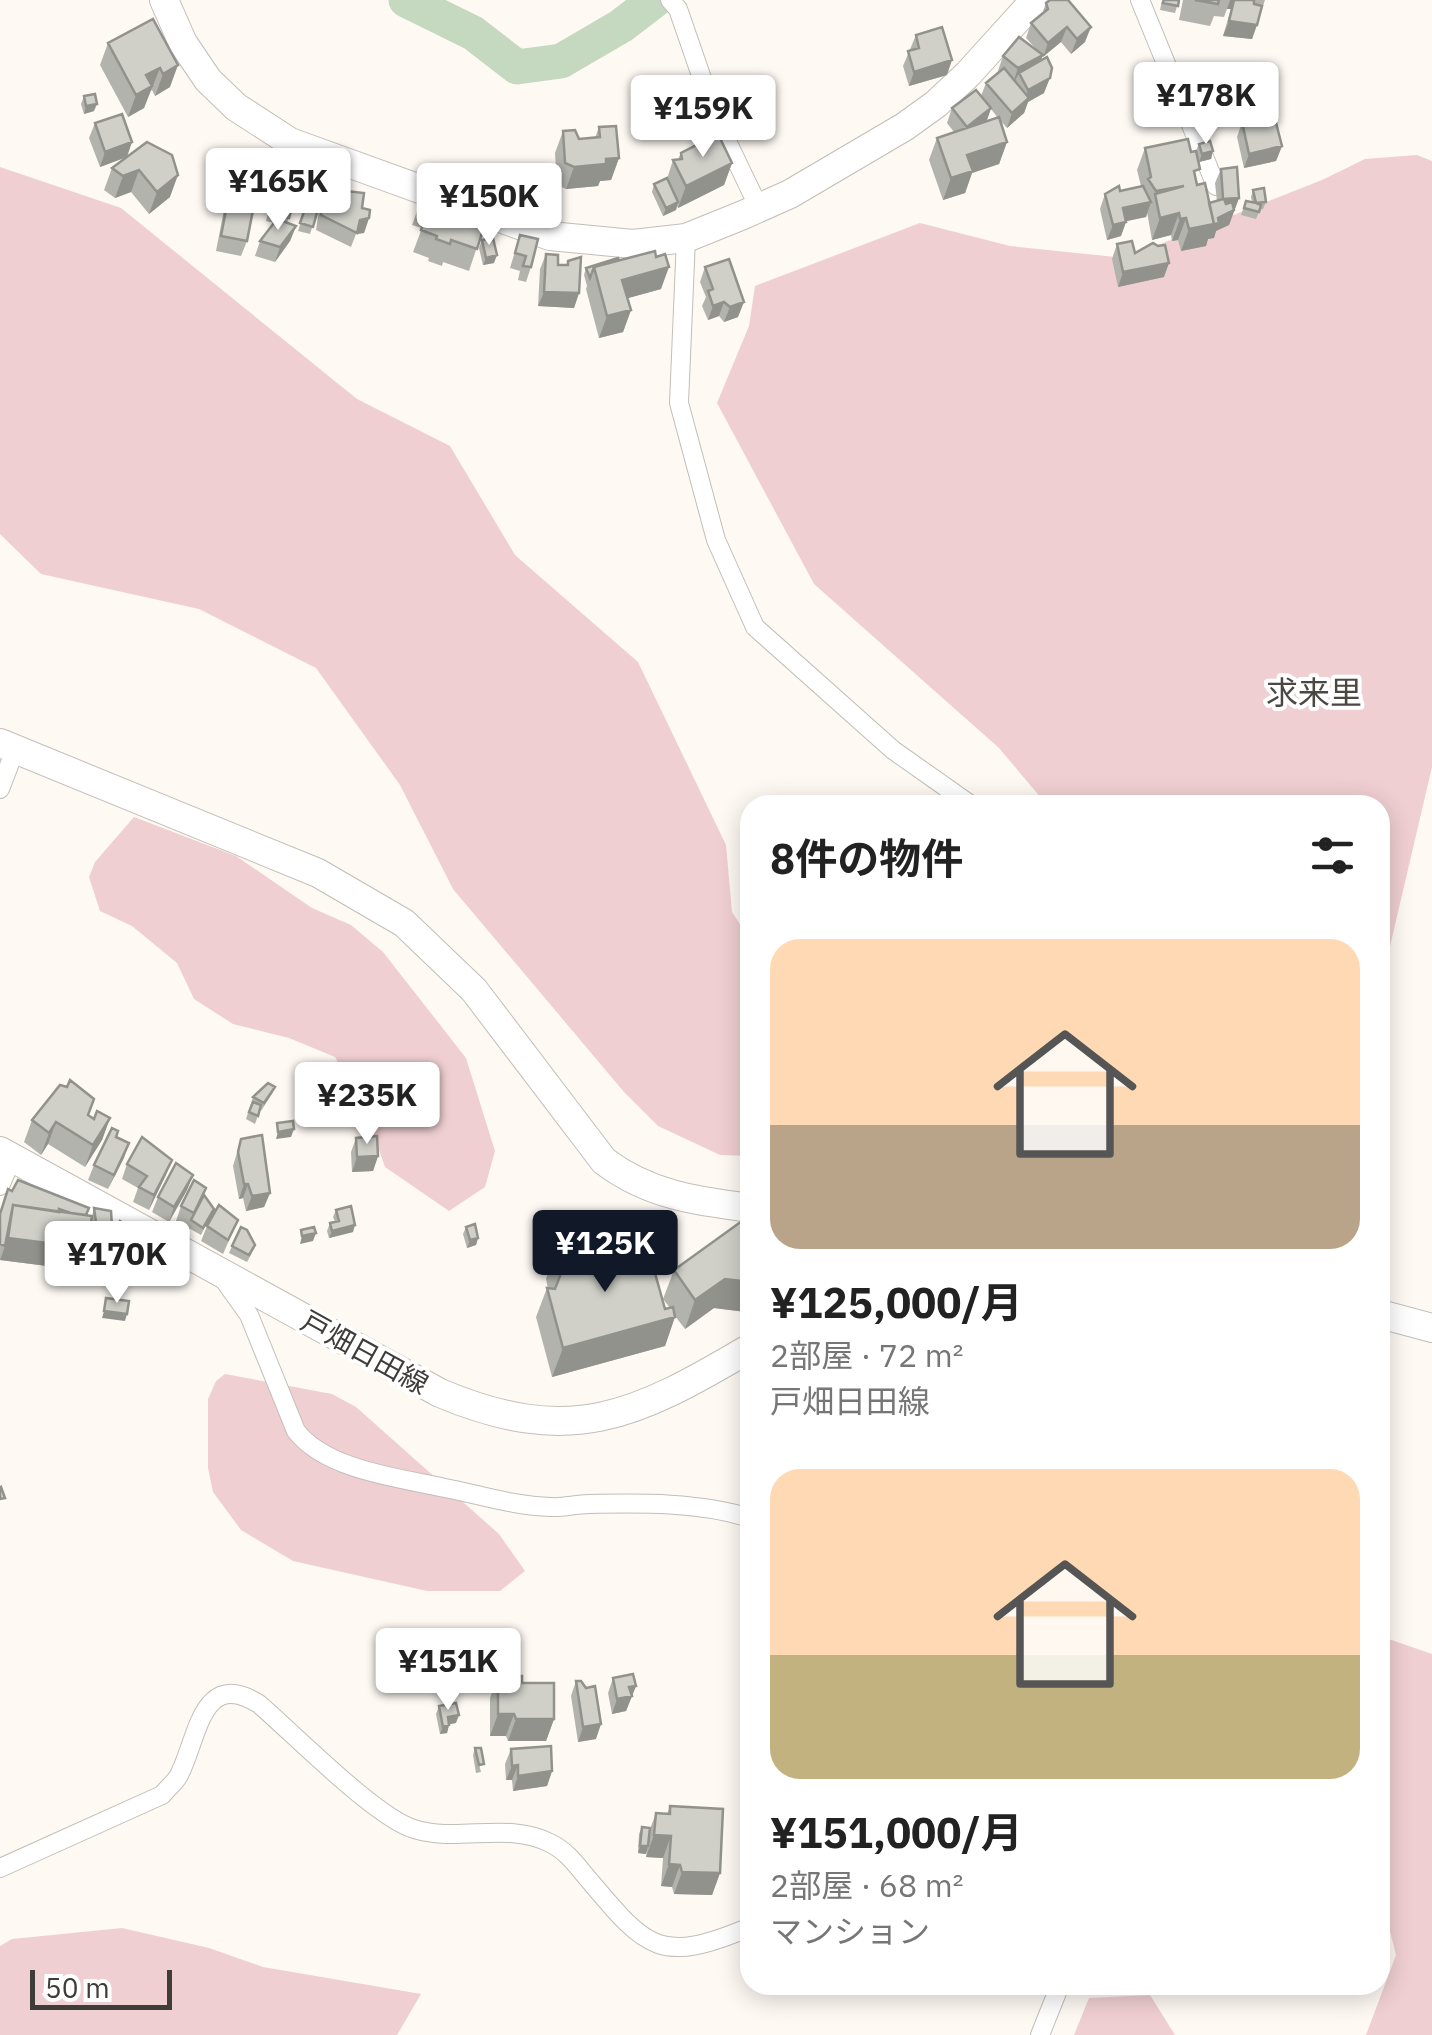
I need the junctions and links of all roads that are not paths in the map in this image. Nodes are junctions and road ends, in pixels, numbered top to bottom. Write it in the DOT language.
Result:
graph roads {
  1 [pos="164,0"];
  2 [pos="670,0"];
  3 [pos="1035,0"];
  4 [pos="1140,0"];
  5 [pos="1216,186"];
  6 [pos="759,208"];
  7 [pos="686,238"];
  8 [pos="8,746"];
  9 [pos="0,789"];
  10 [pos="957,795"];
  11 [pos="6,1155"];
  12 [pos="0,1186"];
  13 [pos="740,1207"];
  14 [pos="218,1272"];
  15 [pos="1390,1317"];
  16 [pos="1432,1328"];
  17 [pos="740,1354"];
  18 [pos="740,1514"];
  19 [pos="0,1868"];
  20 [pos="740,1930"];
  21 [pos="1056,1995"];
  22 [pos="1040,2035"];
  1 -- 7 [label="street"];
  2 -- 6 [label="street"];
  3 -- 6 [label="street"];
  4 -- 5 [label="street"];
  6 -- 7 [label="street"];
  7 -- 10 [label="street"];
  8 -- 9 [label="street"];
  8 -- 13 [label="street"];
  11 -- 12 [label="street"];
  11 -- 14 [label="street, 戸畑日田線"];
  14 -- 17 [label="street, 戸畑日田線"];
  14 -- 18 [label="street"];
  15 -- 16 [label="street"];
  19 -- 20 [label="street"];
  21 -- 22 [label="street"];
}
